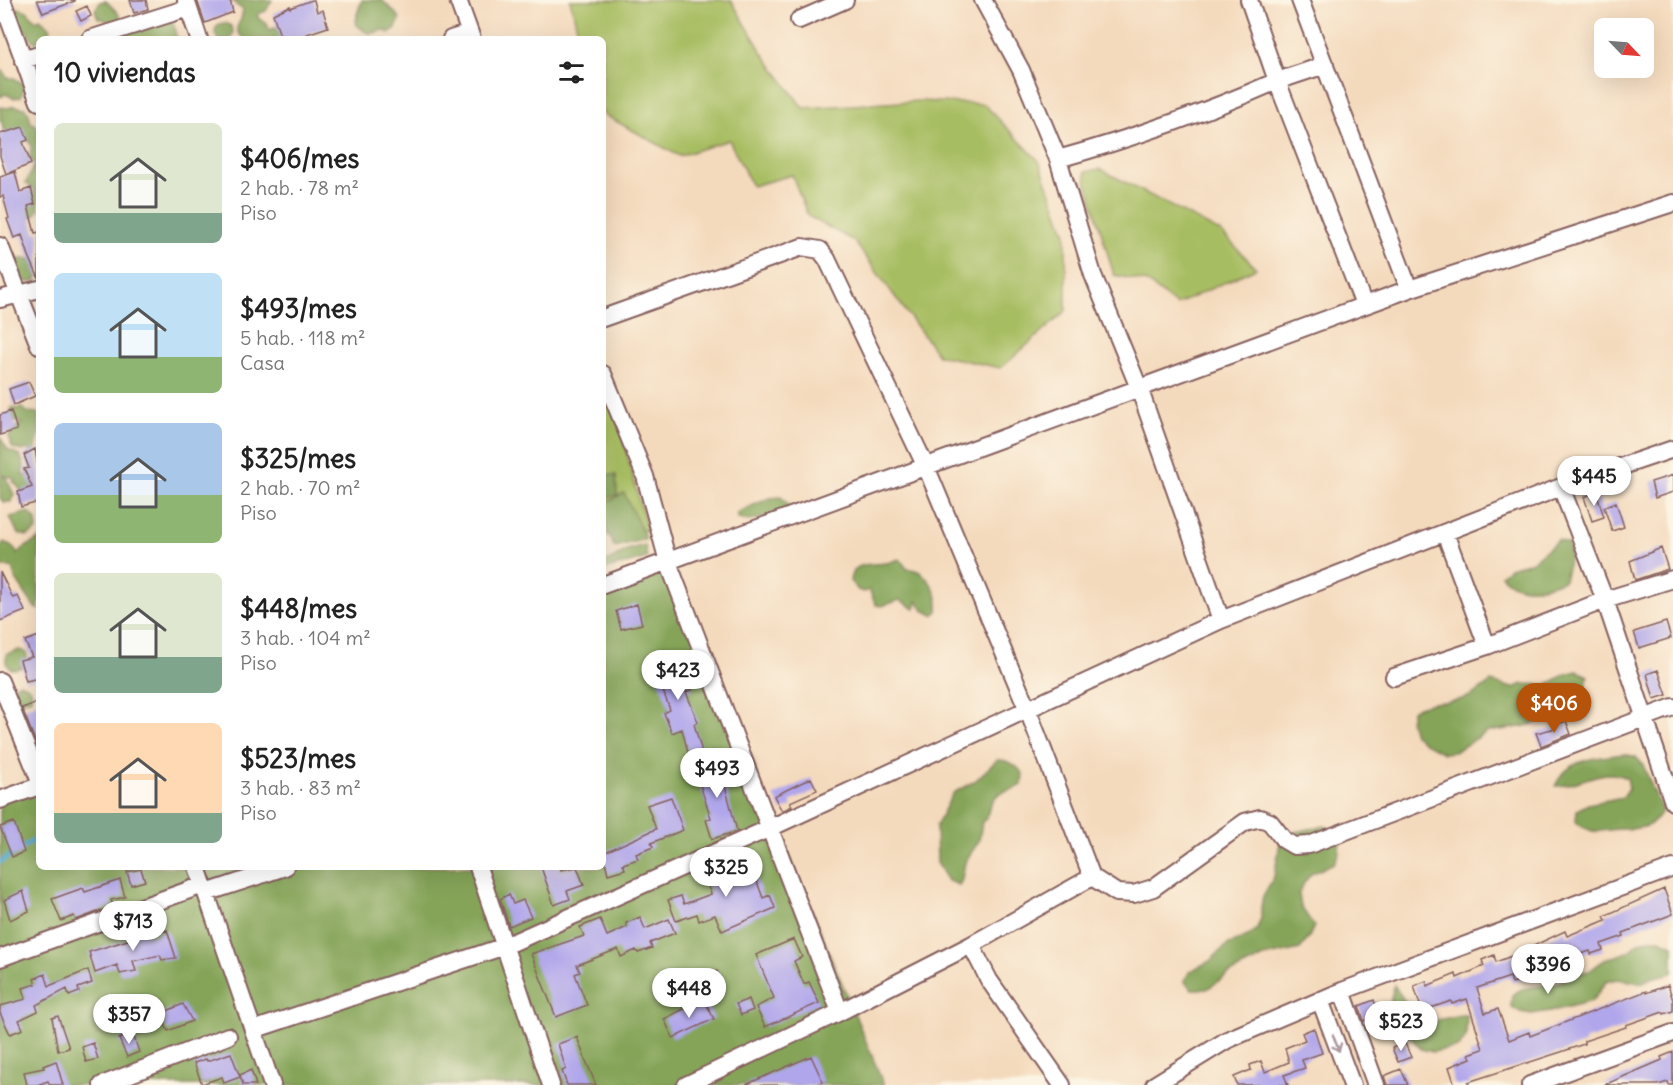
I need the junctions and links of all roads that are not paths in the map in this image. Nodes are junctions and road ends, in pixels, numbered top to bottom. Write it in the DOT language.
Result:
graph roads {
  1 [pos="2,0"];
  2 [pos="458,0"];
  3 [pos="845,0"];
  4 [pos="983,0"];
  5 [pos="1249,0"];
  6 [pos="1300,0"];
  7 [pos="187,4"];
  8 [pos="799,20"];
  9 [pos="98,36"];
  10 [pos="198,36"];
  11 [pos="471,36"];
  12 [pos="31,57"];
  13 [pos="1324,65"];
  14 [pos="1277,81"];
  15 [pos="36,85"];
  16 [pos="1058,159"];
  17 [pos="1673,203"];
  18 [pos="0,246"];
  19 [pos="1409,289"];
  20 [pos="36,290"];
  21 [pos="18,294"];
  22 [pos="0,299"];
  23 [pos="1364,305"];
  24 [pos="606,317"];
  25 [pos="36,338"];
  26 [pos="606,381"];
  27 [pos="1138,388"];
  28 [pos="1673,449"];
  29 [pos="926,467"];
  30 [pos="1561,487"];
  31 [pos="1444,533"];
  32 [pos="668,562"];
  33 [pos="1673,579"];
  34 [pos="606,584"];
  35 [pos="1605,600"];
  36 [pos="1221,620"];
  37 [pos="1487,646"];
  38 [pos="1394,676"];
  39 [pos="0,681"];
  40 [pos="1673,707"];
  41 [pos="1027,708"];
  42 [pos="1644,717"];
  43 [pos="36,771"];
  44 [pos="36,787"];
  45 [pos="0,800"];
  46 [pos="1673,802"];
  47 [pos="770,828"];
  48 [pos="1673,868"];
  49 [pos="198,870"];
  50 [pos="274,870"];
  51 [pos="479,870"];
  52 [pos="1092,877"];
  53 [pos="204,889"];
  54 [pos="971,945"];
  55 [pos="505,946"];
  56 [pos="0,958"];
  57 [pos="1342,991"];
  58 [pos="1320,1000"];
  59 [pos="840,1012"];
  60 [pos="253,1030"];
  61 [pos="1673,1033"];
  62 [pos="228,1036"];
  63 [pos="102,1085"];
  64 [pos="272,1085"];
  65 [pos="551,1085"];
  66 [pos="686,1085"];
  67 [pos="1062,1085"];
  68 [pos="1154,1085"];
  69 [pos="1352,1085"];
  70 [pos="1376,1085"];
  71 [pos="1530,1085"];
  1 -- 12 [label="street"];
  2 -- 11 [label="street"];
  3 -- 8 [label="street"];
  4 -- 16 [label="street"];
  5 -- 14 [label="street"];
  6 -- 13 [label="street"];
  7 -- 9 [label="street"];
  7 -- 10 [label="street"];
  12 -- 15 [label="street"];
  13 -- 14 [label="street"];
  13 -- 19 [label="street"];
  14 -- 16 [label="street"];
  14 -- 23 [label="street"];
  16 -- 27 [label="street"];
  17 -- 19 [label="street"];
  18 -- 21 [label="street"];
  19 -- 23 [label="street"];
  20 -- 21 [label="street"];
  21 -- 22 [label="street"];
  21 -- 25 [label="street"];
  23 -- 27 [label="street"];
  24 -- 29 [label="street"];
  26 -- 32 [label="street"];
  27 -- 29 [label="street"];
  27 -- 36 [label="street"];
  28 -- 30 [label="street"];
  29 -- 32 [label="street"];
  29 -- 41 [label="street"];
  30 -- 31 [label="street"];
  30 -- 35 [label="street"];
  31 -- 36 [label="street"];
  31 -- 37 [label="street"];
  32 -- 34 [label="street"];
  32 -- 47 [label="street"];
  33 -- 35 [label="street"];
  35 -- 37 [label="street"];
  35 -- 42 [label="street"];
  36 -- 41 [label="street"];
  37 -- 38 [label="street"];
  39 -- 43 [label="street"];
  40 -- 42 [label="street"];
  41 -- 47 [label="street"];
  41 -- 52 [label="street"];
  42 -- 46 [label="street"];
  42 -- 52 [label="street"];
  44 -- 45 [label="street"];
  47 -- 55 [label="street"];
  47 -- 59 [label="street"];
  48 -- 57 [label="street"];
  49 -- 53 [label="street"];
  50 -- 53 [label="street"];
  51 -- 55 [label="street"];
  52 -- 54 [label="street"];
  53 -- 56 [label="street"];
  53 -- 60 [label="street"];
  54 -- 59 [label="street"];
  54 -- 67 [label="street"];
  55 -- 60 [label="street"];
  55 -- 65 [label="street"];
  57 -- 58 [label="street"];
  57 -- 70 [label="street"];
  58 -- 68 [label="street"];
  58 -- 69 [label="street, one-way"];
  59 -- 66 [label="street"];
  60 -- 64 [label="street"];
  61 -- 71 [label="street"];
  62 -- 63 [label="street"];
}
